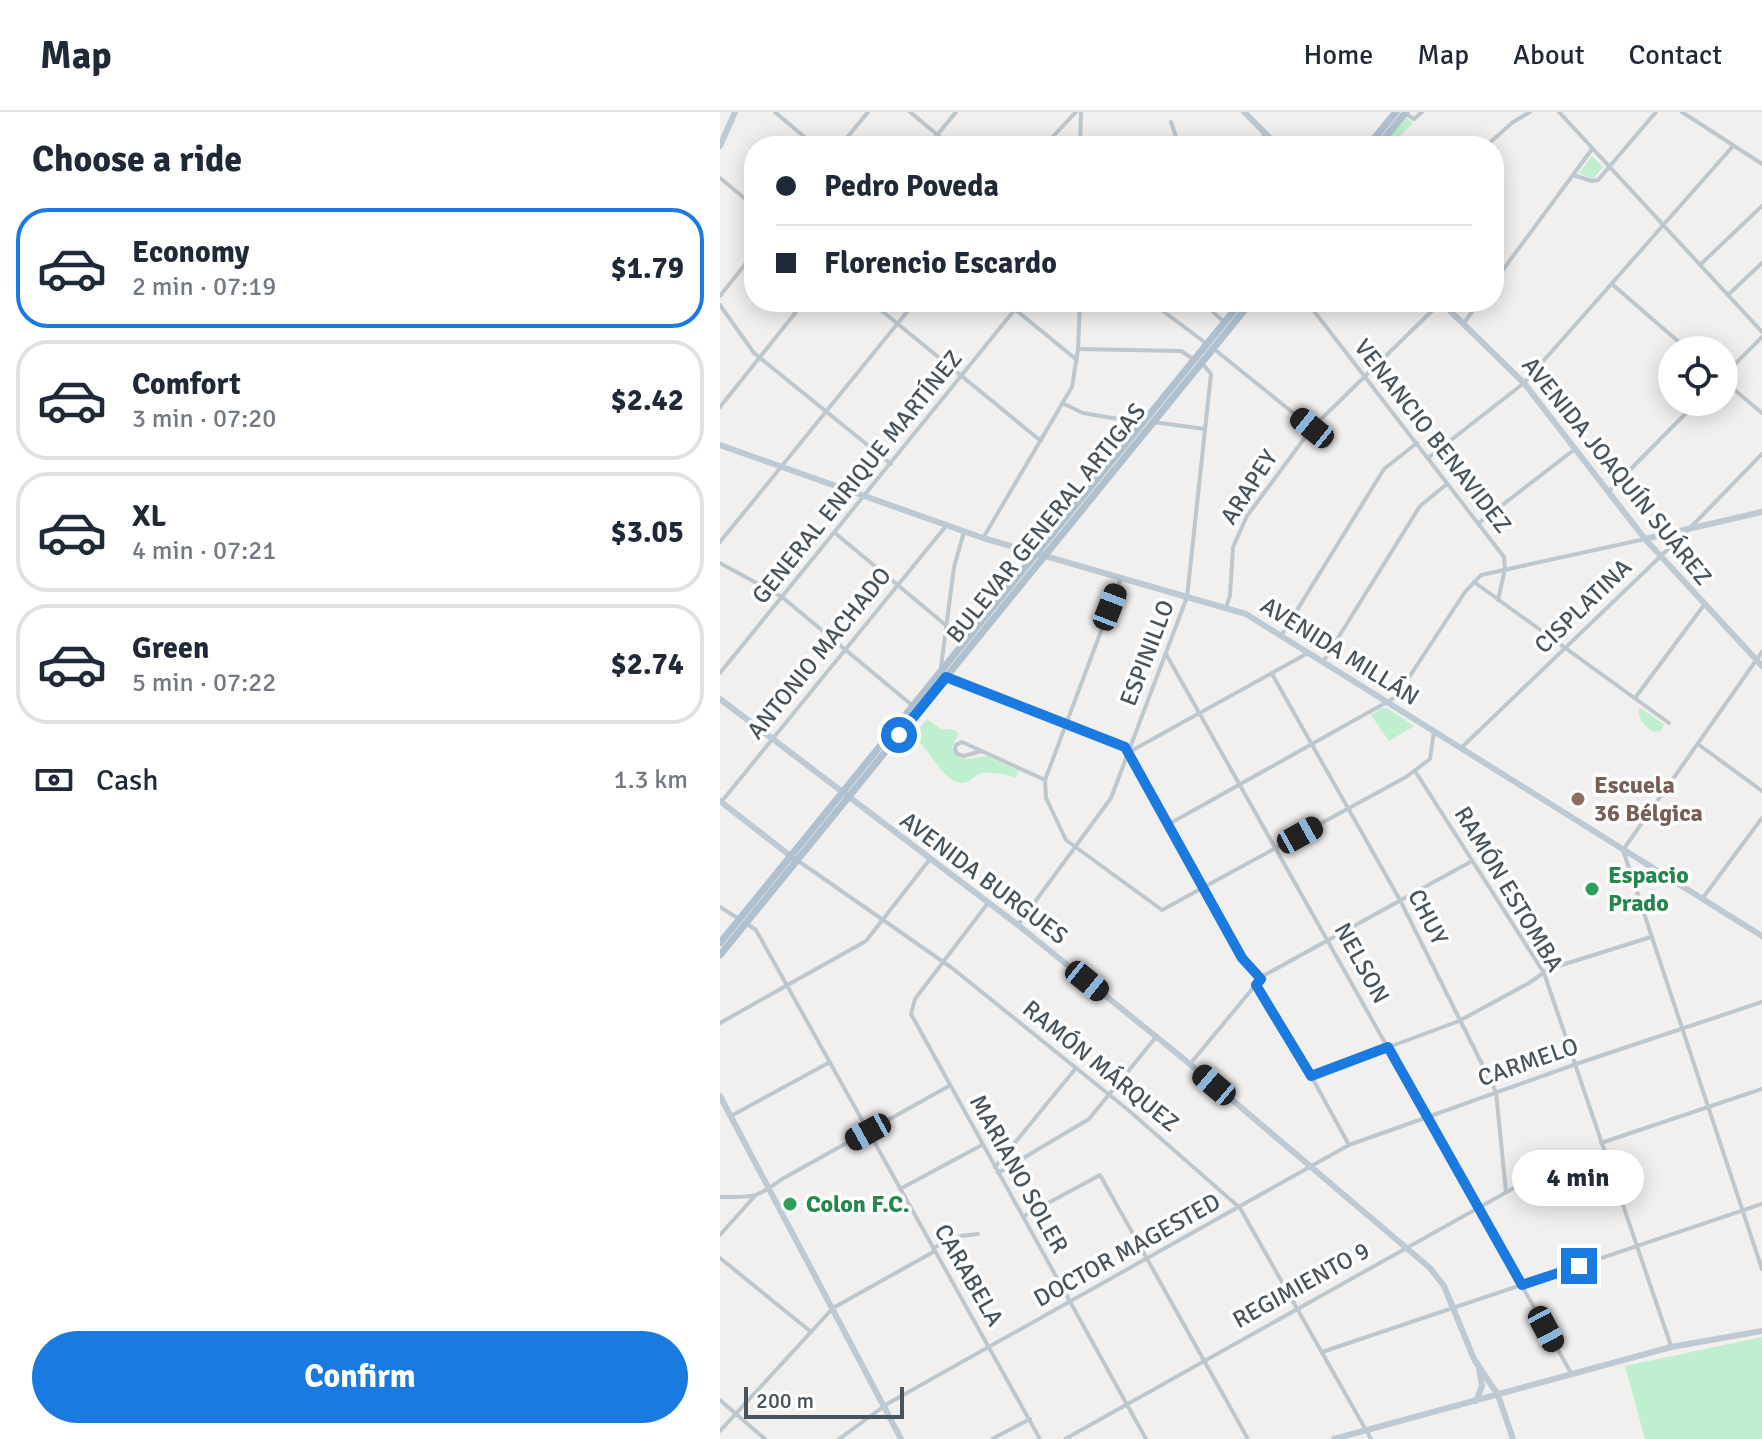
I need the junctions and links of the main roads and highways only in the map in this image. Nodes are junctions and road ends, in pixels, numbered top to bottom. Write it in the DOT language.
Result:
graph roads {
  1 [pos="735,112"];
  2 [pos="1244,112"];
  3 [pos="1396,112"];
  4 [pos="1405,112"];
  5 [pos="1268,136"];
  6 [pos="1376,136"];
  7 [pos="1386,136"];
  8 [pos="720,146"];
  9 [pos="1233,312"];
  10 [pos="1242,312"];
  11 [pos="1451,312"];
  12 [pos="1210,346"];
  13 [pos="1198,361"];
  14 [pos="720,445"];
  15 [pos="1762,512"];
  16 [pos="1645,539"];
  17 [pos="1040,556"];
  18 [pos="1762,666"];
  19 [pos="943,674"];
  20 [pos="720,699"];
  21 [pos="845,795"];
  22 [pos="720,802"];
  23 [pos="794,858"];
  24 [pos="743,921"];
  25 [pos="1762,936"];
  26 [pos="720,943"];
  27 [pos="720,955"];
  28 [pos="720,1096"];
  29 [pos="1762,1331"];
  30 [pos="1479,1367"];
  31 [pos="1498,1395"];
  32 [pos="1476,1401"];
  33 [pos="901,1439"];
  34 [pos="1334,1439"];
  35 [pos="1513,1439"];
  1 -- 8 [label="main road"];
  2 -- 5 [label="main road"];
  3 -- 6 [label="main road"];
  4 -- 7 [label="main road"];
  9 -- 12 [label="main road, BULEVAR GENERAL ARTIGAS"];
  10 -- 12 [label="main road, BULEVAR GENERAL ARTIGAS"];
  11 -- 16 [label="main road, AVENIDA JOAQUÍN SUÁREZ"];
  12 -- 13 [label="main road, BULEVAR GENERAL ARTIGAS"];
  13 -- 17 [label="main road, BULEVAR GENERAL ARTIGAS"];
  13 -- 17 [label="main road, BULEVAR GENERAL ARTIGAS"];
  14 -- 17 [label="main road, AVENIDA MILLÁN"];
  15 -- 16 [label="main road"];
  16 -- 18 [label="main road, AVENIDA JOAQUÍN SUÁREZ"];
  17 -- 19 [label="main road, BULEVAR GENERAL ARTIGAS"];
  17 -- 19 [label="main road, BULEVAR GENERAL ARTIGAS"];
  17 -- 25 [label="main road, AVENIDA MILLÁN"];
  19 -- 21 [label="main road, BULEVAR GENERAL ARTIGAS"];
  19 -- 21 [label="main road, BULEVAR GENERAL ARTIGAS"];
  20 -- 21 [label="main road, AVENIDA BURGUES"];
  21 -- 23 [label="main road, BULEVAR GENERAL ARTIGAS"];
  21 -- 30 [label="main road, AVENIDA BURGUES"];
  22 -- 23 [label="main road, RAMÓN MÁRQUEZ"];
  23 -- 24 [label="main road, BULEVAR GENERAL ARTIGAS"];
  24 -- 26 [label="main road, BULEVAR GENERAL ARTIGAS"];
  24 -- 27 [label="main road, BULEVAR GENERAL ARTIGAS"];
  28 -- 33 [label="main road"];
  29 -- 31 [label="main road"];
  30 -- 31 [label="main road, AVENIDA BURGUES"];
  30 -- 32 [label="main road, AVENIDA BURGUES"];
  31 -- 32 [label="main road"];
  31 -- 35 [label="main road, AVENIDA BURGUES"];
  32 -- 34 [label="main road"];
}
